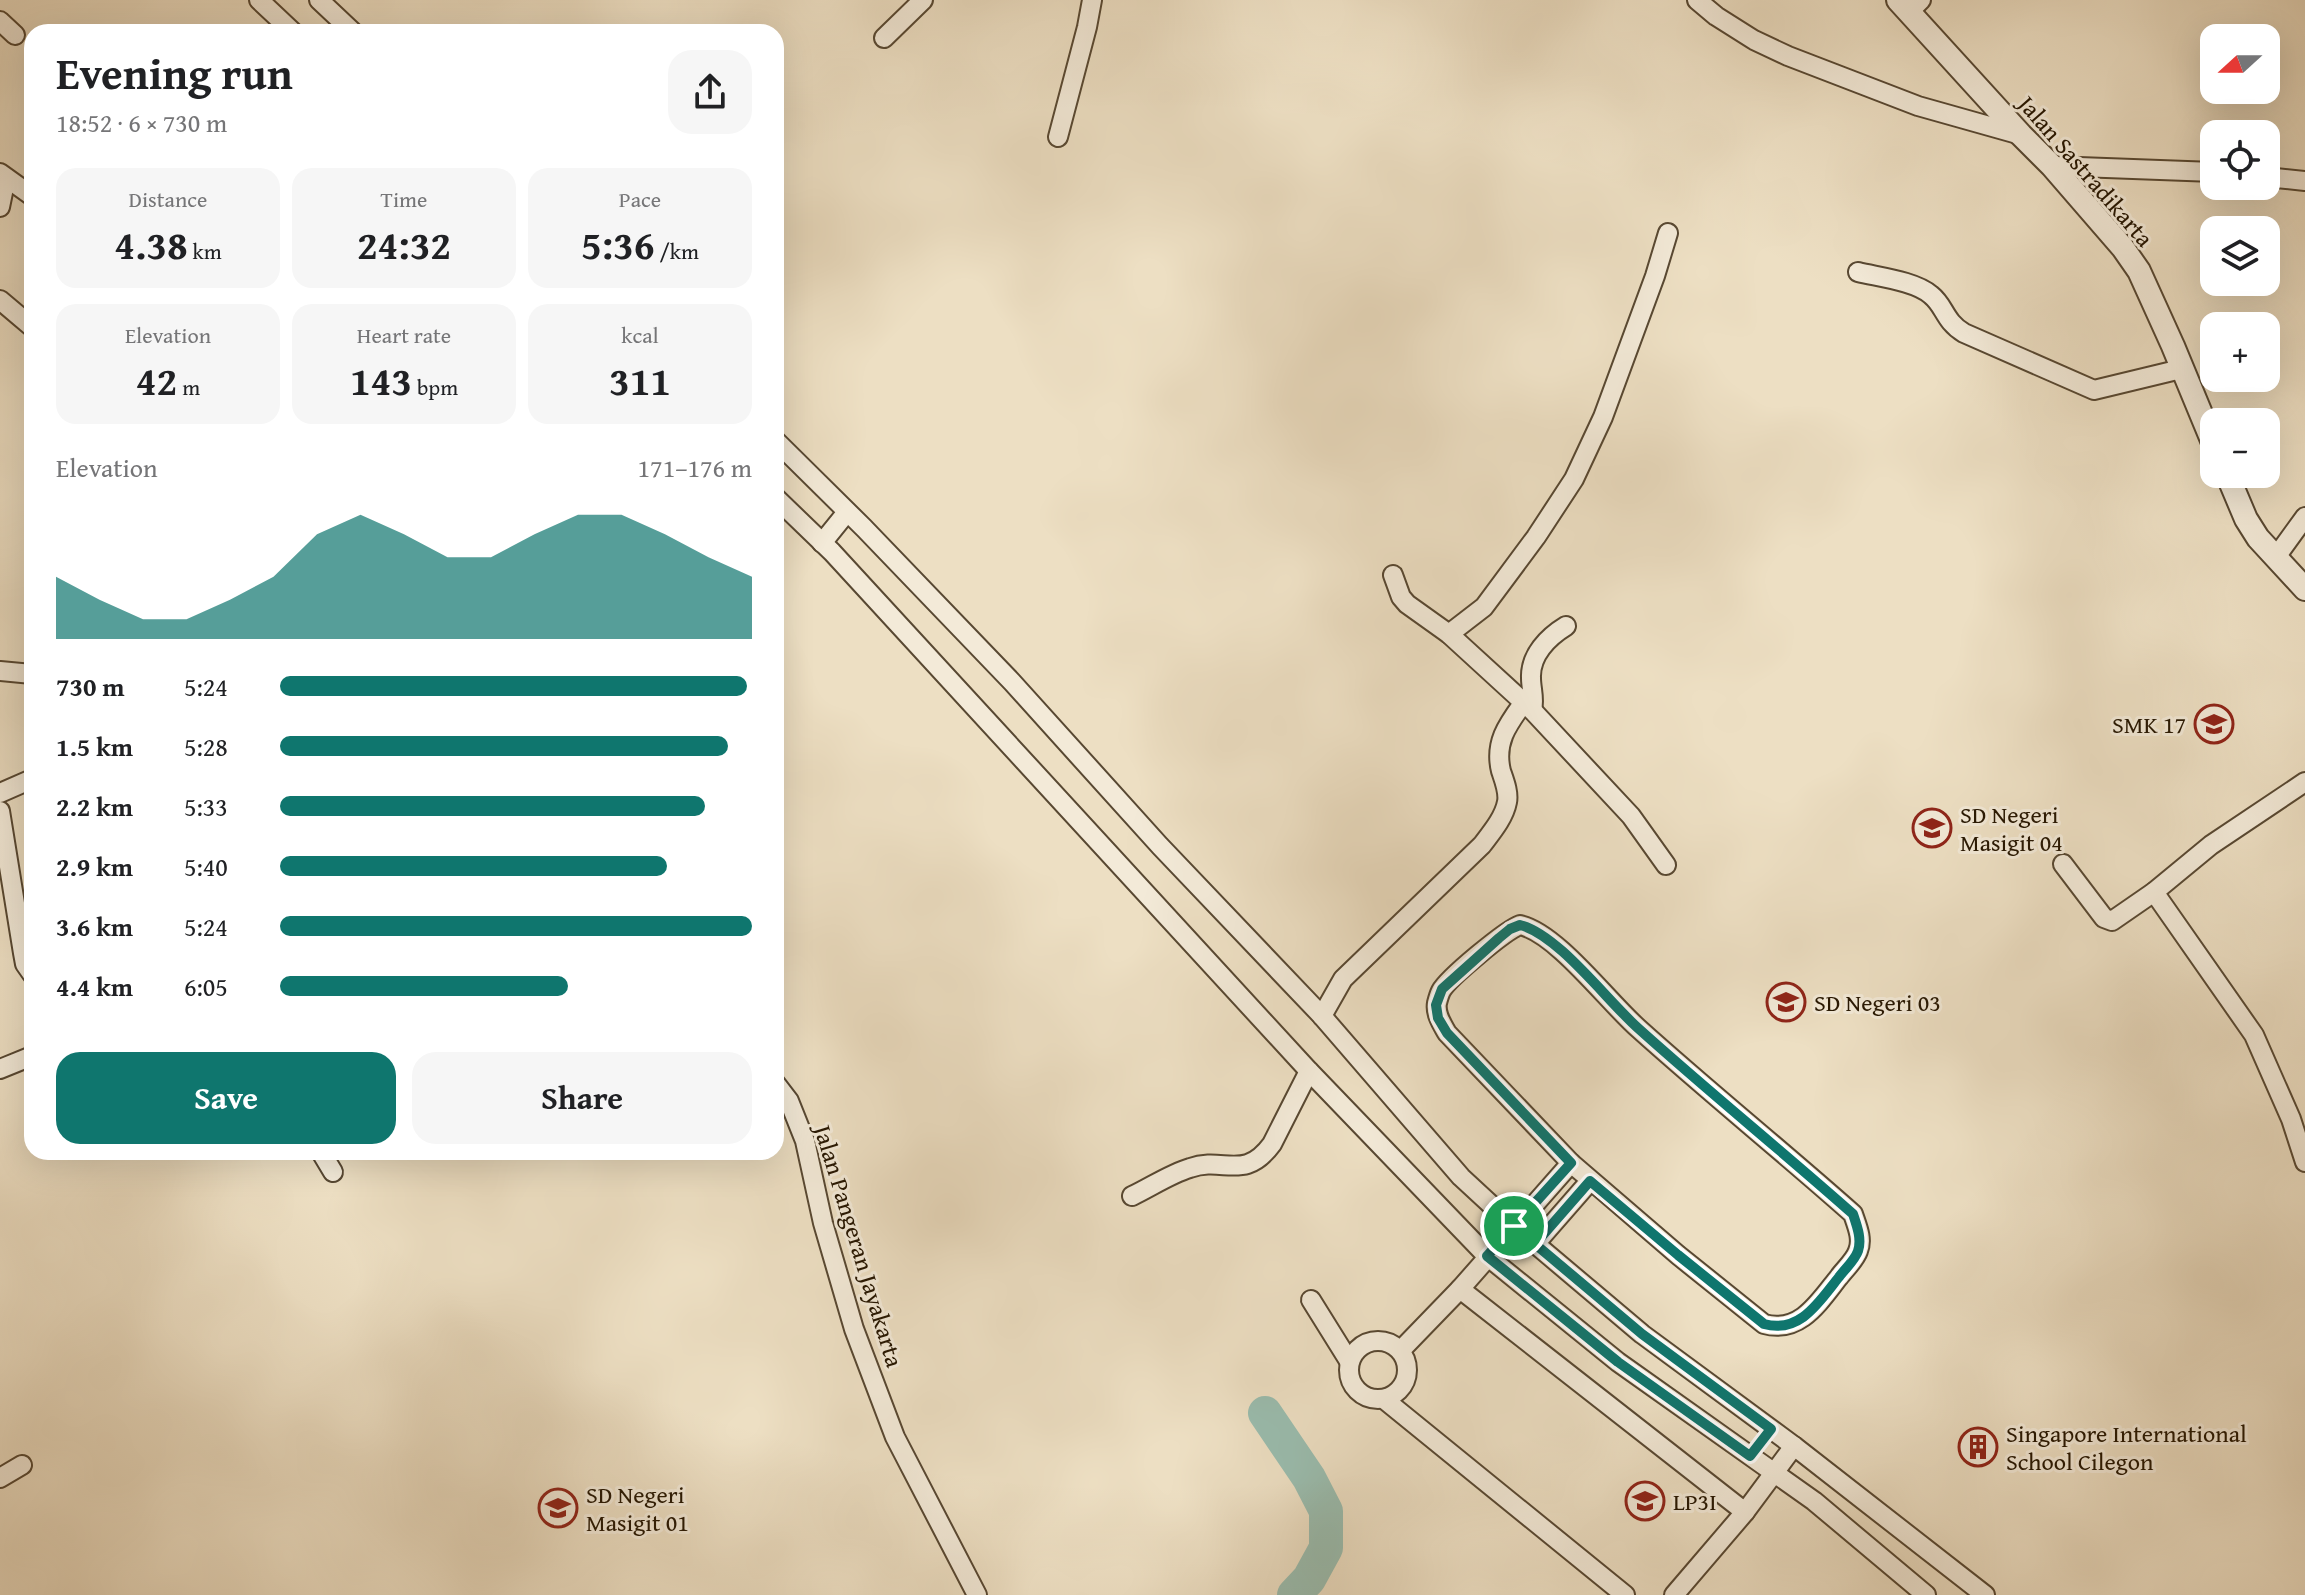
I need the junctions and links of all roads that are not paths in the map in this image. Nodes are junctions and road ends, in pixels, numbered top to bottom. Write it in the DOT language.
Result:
graph roads {
  1 [pos="259,0"];
  2 [pos="319,0"];
  3 [pos="923,0"];
  4 [pos="1697,0"];
  5 [pos="1090,1"];
  6 [pos="1909,4"];
  7 [pos="0,21"];
  8 [pos="284,24"];
  9 [pos="344,24"];
  10 [pos="15,35"];
  11 [pos="884,38"];
  12 [pos="2021,135"];
  13 [pos="1058,137"];
  14 [pos="2052,166"];
  15 [pos="2200,171"];
  16 [pos="3,175"];
  17 [pos="2280,178"];
  18 [pos="2305,181"];
  19 [pos="24,190"];
  20 [pos="0,207"];
  21 [pos="1668,233"];
  22 [pos="1858,272"];
  23 [pos="0,300"];
  24 [pos="24,320"];
  25 [pos="2181,369"];
  26 [pos="2200,413"];
  27 [pos="784,449"];
  28 [pos="2233,488"];
  29 [pos="784,506"];
  30 [pos="847,512"];
  31 [pos="2305,517"];
  32 [pos="827,548"];
  33 [pos="2276,557"];
  34 [pos="1393,575"];
  35 [pos="2305,589"];
  36 [pos="1566,626"];
  37 [pos="1449,634"];
  38 [pos="0,671"];
  39 [pos="24,673"];
  40 [pos="1528,706"];
  41 [pos="24,782"];
  42 [pos="2305,782"];
  43 [pos="0,793"];
  44 [pos="0,811"];
  45 [pos="2063,864"];
  46 [pos="1666,865"];
  47 [pos="2154,892"];
  48 [pos="24,958"];
  49 [pos="1322,1016"];
  50 [pos="24,1059"];
  51 [pos="0,1069"];
  52 [pos="1309,1071"];
  53 [pos="784,1094"];
  54 [pos="326,1160"];
  55 [pos="2305,1162"];
  56 [pos="1571,1163"];
  57 [pos="333,1172"];
  58 [pos="1590,1181"];
  59 [pos="1132,1196"];
  60 [pos="1514,1226"];
  61 [pos="1535,1244"];
  62 [pos="1487,1256"];
  63 [pos="1460,1289"];
  64 [pos="1311,1300"];
  65 [pos="1401,1350"];
  66 [pos="1349,1361"];
  67 [pos="1385,1400"];
  68 [pos="1771,1429"];
  69 [pos="1794,1446"];
  70 [pos="1750,1456"];
  71 [pos="22,1465"];
  72 [pos="1775,1473"];
  73 [pos="0,1478"];
  74 [pos="1745,1512"];
  75 [pos="977,1595"];
  76 [pos="1625,1595"];
  77 [pos="1674,1595"];
  78 [pos="1926,1595"];
  79 [pos="1985,1595"];
  1 -- 8 [label="street"];
  2 -- 9 [label="street"];
  3 -- 11 [label="street"];
  4 -- 12 [label="street"];
  5 -- 13 [label="street"];
  6 -- 12 [label="street, Jalan Sastradikarta"];
  7 -- 10 [label="street"];
  12 -- 14 [label="street, Jalan Sastradikarta"];
  14 -- 15 [label="street"];
  14 -- 25 [label="street, Jalan Sastradikarta"];
  16 -- 19 [label="street"];
  16 -- 20 [label="street"];
  17 -- 18 [label="street"];
  21 -- 37 [label="street"];
  22 -- 25 [label="street"];
  23 -- 24 [label="street"];
  25 -- 26 [label="street, Jalan Sastradikarta"];
  27 -- 30 [label="street"];
  28 -- 33 [label="street"];
  29 -- 32 [label="street"];
  30 -- 32 [label="street"];
  30 -- 49 [label="street"];
  31 -- 33 [label="street"];
  32 -- 52 [label="street"];
  33 -- 35 [label="street"];
  34 -- 37 [label="street"];
  36 -- 40 [label="street"];
  37 -- 40 [label="street"];
  38 -- 39 [label="street"];
  40 -- 46 [label="street"];
  40 -- 49 [label="street"];
  41 -- 43 [label="street"];
  42 -- 47 [label="street"];
  44 -- 48 [label="street"];
  45 -- 47 [label="street"];
  47 -- 55 [label="street"];
  49 -- 60 [label="street"];
  50 -- 51 [label="street"];
  52 -- 59 [label="street"];
  52 -- 62 [label="street"];
  53 -- 75 [label="street, Jalan Pangeran Jayakarta"];
  54 -- 57 [label="street"];
  56 -- 58 [label="street"];
  56 -- 58 [label="street"];
  56 -- 60 [label="street"];
  58 -- 61 [label="street"];
  60 -- 61 [label="street"];
  60 -- 62 [label="street"];
  61 -- 68 [label="street"];
  62 -- 63 [label="street"];
  62 -- 70 [label="street"];
  63 -- 65 [label="street"];
  63 -- 74 [label="street"];
  64 -- 66 [label="street"];
  65 -- 66 [label="street"];
  65 -- 67 [label="street"];
  66 -- 67 [label="street"];
  67 -- 76 [label="street"];
  68 -- 69 [label="street"];
  68 -- 70 [label="street"];
  69 -- 72 [label="street"];
  69 -- 79 [label="street"];
  70 -- 72 [label="street"];
  71 -- 73 [label="street"];
  72 -- 74 [label="street"];
  72 -- 78 [label="street"];
  74 -- 77 [label="street"];
}
